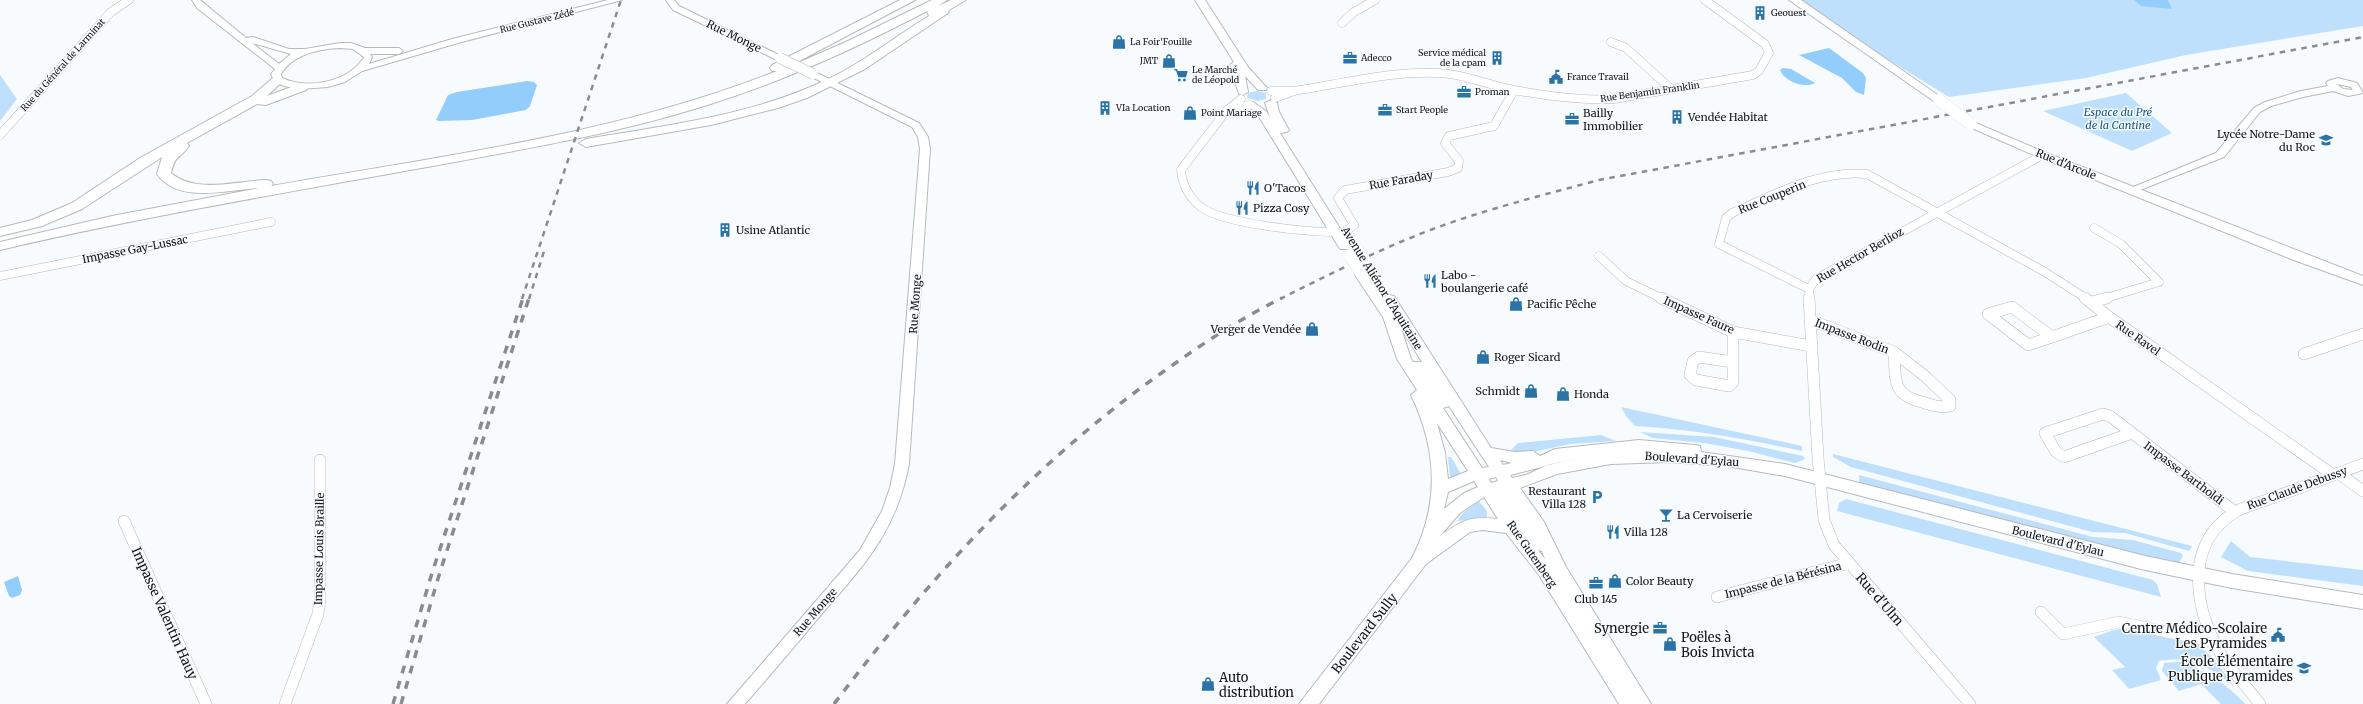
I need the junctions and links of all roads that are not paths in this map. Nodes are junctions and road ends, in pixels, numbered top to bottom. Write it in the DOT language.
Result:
graph roads {
  1 [pos="129,0"];
  2 [pos="196,0"];
  3 [pos="618,0"];
  4 [pos="670,0"];
  5 [pos="909,0"];
  6 [pos="927,0"];
  7 [pos="941,0"];
  8 [pos="961,0"];
  9 [pos="1194,0"];
  10 [pos="1200,0"];
  11 [pos="1375,0"];
  12 [pos="1705,0"];
  13 [pos="1794,0"];
  14 [pos="1342,23"];
  15 [pos="233,30"];
  16 [pos="455,41"];
  17 [pos="1611,42"];
  18 [pos="308,51"];
  19 [pos="365,51"];
  20 [pos="360,69"];
  21 [pos="771,71"];
  22 [pos="279,74"];
  23 [pos="832,83"];
  24 [pos="2358,84"];
  25 [pos="302,87"];
  26 [pos="1671,89"];
  27 [pos="1514,90"];
  28 [pos="1270,95"];
  29 [pos="1247,100"];
  30 [pos="0,135"];
  31 [pos="514,154"];
  32 [pos="2040,154"];
  33 [pos="266,184"];
  34 [pos="2131,190"];
  35 [pos="253,194"];
  36 [pos="1936,212"];
  37 [pos="271,222"];
  38 [pos="2094,228"];
  39 [pos="0,232"];
  40 [pos="0,237"];
  41 [pos="1345,238"];
  42 [pos="0,246"];
  43 [pos="1599,256"];
  44 [pos="0,276"];
  45 [pos="2363,281"];
  46 [pos="1809,289"];
  47 [pos="2092,302"];
  48 [pos="2109,317"];
  49 [pos="1810,320"];
  50 [pos="1733,332"];
  51 [pos="2363,334"];
  52 [pos="1396,335"];
  53 [pos="2052,337"];
  54 [pos="1811,346"];
  55 [pos="1894,352"];
  56 [pos="2304,354"];
  57 [pos="1404,359"];
  58 [pos="1733,362"];
  59 [pos="2132,434"];
  60 [pos="1486,452"];
  61 [pos="1564,454"];
  62 [pos="320,460"];
  63 [pos="1756,464"];
  64 [pos="2363,464"];
  65 [pos="2336,474"];
  66 [pos="1493,480"];
  67 [pos="1822,480"];
  68 [pos="1441,489"];
  69 [pos="2363,491"];
  70 [pos="2235,512"];
  71 [pos="124,521"];
  72 [pos="1512,527"];
  73 [pos="1428,540"];
  74 [pos="1419,561"];
  75 [pos="1849,563"];
  76 [pos="2199,575"];
  77 [pos="1717,597"];
  78 [pos="2363,602"];
  79 [pos="2041,612"];
  80 [pos="2215,642"];
  81 [pos="206,704"];
  82 [pos="285,704"];
  83 [pos="735,704"];
  84 [pos="1308,704"];
  85 [pos="1629,704"];
  86 [pos="1642,704"];
  87 [pos="1970,704"];
  88 [pos="2260,704"];
  1 -- 30 [label="street, Rue du Général de Larminat"];
  2 -- 15 [label="street"];
  3 -- 16 [label="street, Rue Gustave Zédé"];
  4 -- 23 [label="street, Rue Monge, bridge"];
  5 -- 21 [label="highway"];
  6 -- 21 [label="highway"];
  7 -- 35 [label="highway"];
  8 -- 23 [label="highway"];
  8 -- 31 [label="highway"];
  9 -- 29 [label="main road, Avenue Aliénor d'Aquitaine"];
  10 -- 28 [label="main road, Avenue Aliénor d'Aquitaine"];
  11 -- 14 [label="street"];
  12 -- 26 [label="street, Rue Benjamin Franklin"];
  13 -- 32 [label="main road, Rue d'Arcole, bridge"];
  15 -- 18 [label="street"];
  15 -- 22 [label="street"];
  16 -- 19 [label="street, Rue Gustave Zédé"];
  16 -- 20 [label="street, Rue Gustave Zédé"];
  17 -- 26 [label="street"];
  18 -- 19 [label="street, Rue Gustave Zédé"];
  18 -- 22 [label="street"];
  19 -- 20 [label="street"];
  20 -- 25 [label="street, Rue Gustave Zédé"];
  21 -- 33 [label="highway"];
  22 -- 25 [label="street"];
  22 -- 39 [label="highway"];
  23 -- 31 [label="highway"];
  23 -- 83 [label="street, Rue Monge"];
  24 -- 34 [label="street"];
  25 -- 33 [label="highway"];
  26 -- 27 [label="street, Rue Benjamin Franklin"];
  27 -- 28 [label="street, Rue Benjamin Franklin"];
  27 -- 41 [label="street, Rue Faraday"];
  28 -- 29 [label="main road"];
  28 -- 29 [label="main road"];
  28 -- 41 [label="main road, Avenue Aliénor d'Aquitaine"];
  29 -- 41 [label="main road, Avenue Aliénor d'Aquitaine"];
  29 -- 41 [label="street"];
  31 -- 35 [label="highway"];
  32 -- 34 [label="main road, Rue d'Arcole"];
  32 -- 36 [label="street, Rue Hector Berlioz"];
  33 -- 40 [label="highway"];
  34 -- 45 [label="main road, Rue d'Arcole"];
  35 -- 42 [label="highway"];
  36 -- 46 [label="street, Rue Hector Berlioz"];
  36 -- 46 [label="street, Rue Couperin"];
  36 -- 47 [label="street, Rue Ravel"];
  37 -- 44 [label="street, Impasse Gay-Lussac"];
  38 -- 47 [label="street"];
  41 -- 52 [label="main road, Avenue Aliénor d'Aquitaine, bridge"];
  41 -- 60 [label="main road, Avenue Aliénor d'Aquitaine, bridge"];
  43 -- 50 [label="street, Impasse Faure"];
  46 -- 49 [label="street, Rue Hector Berlioz"];
  47 -- 48 [label="street, Rue Ravel"];
  48 -- 53 [label="street"];
  48 -- 65 [label="street, Rue Ravel"];
  49 -- 54 [label="street, Rue Hector Berlioz"];
  49 -- 55 [label="street, Impasse Rodin"];
  50 -- 54 [label="street, Impasse Faure"];
  50 -- 58 [label="street"];
  51 -- 56 [label="street"];
  52 -- 57 [label="main road, Avenue Aliénor d'Aquitaine"];
  52 -- 66 [label="main road, Avenue Aliénor d'Aquitaine"];
  53 -- 53 [label="street"];
  54 -- 67 [label="street, Rue Hector Berlioz"];
  55 -- 55 [label="street, Impasse Rodin"];
  57 -- 66 [label="main road, Avenue Aliénor d'Aquitaine"];
  57 -- 68 [label="main road, Avenue Aliénor d'Aquitaine"];
  59 -- 59 [label="street, Impasse Bartholdi"];
  59 -- 70 [label="street, Impasse Bartholdi"];
  60 -- 61 [label="main road, Boulevard d'Eylau"];
  60 -- 66 [label="main road, Avenue Aliénor d'Aquitaine"];
  61 -- 63 [label="main road, Boulevard d'Eylau"];
  61 -- 66 [label="main road, Boulevard d'Eylau"];
  62 -- 82 [label="street, Impasse Louis Braille"];
  63 -- 66 [label="main road, Boulevard d'Eylau"];
  63 -- 67 [label="main road, Boulevard d'Eylau"];
  64 -- 65 [label="street, Rue Claude Debussy"];
  65 -- 69 [label="street, Rue Ravel"];
  65 -- 70 [label="street, Rue Claude Debussy"];
  66 -- 68 [label="main road"];
  66 -- 72 [label="main road, Rue Gutenberg"];
  66 -- 73 [label="main road, Boulevard Sully"];
  66 -- 86 [label="main road, Rue Gutenberg"];
  67 -- 75 [label="street, Rue d'Ulm"];
  67 -- 76 [label="main road, Boulevard d'Eylau"];
  68 -- 73 [label="main road, Boulevard Sully"];
  70 -- 76 [label="street, Rue Claude Debussy"];
  71 -- 81 [label="street, Impasse Valentin Hauy"];
  72 -- 74 [label="main road, Boulevard Sully"];
  72 -- 85 [label="main road, Rue Gutenberg"];
  73 -- 74 [label="main road, Boulevard Sully"];
  74 -- 84 [label="main road, Boulevard Sully"];
  75 -- 77 [label="street, Impasse de la Bérésina"];
  75 -- 87 [label="street, Rue d'Ulm"];
  76 -- 78 [label="main road, Boulevard d'Eylau"];
  76 -- 80 [label="street, Rue Claude Debussy"];
  79 -- 80 [label="street"];
  80 -- 88 [label="street, Rue Claude Debussy"];
}
